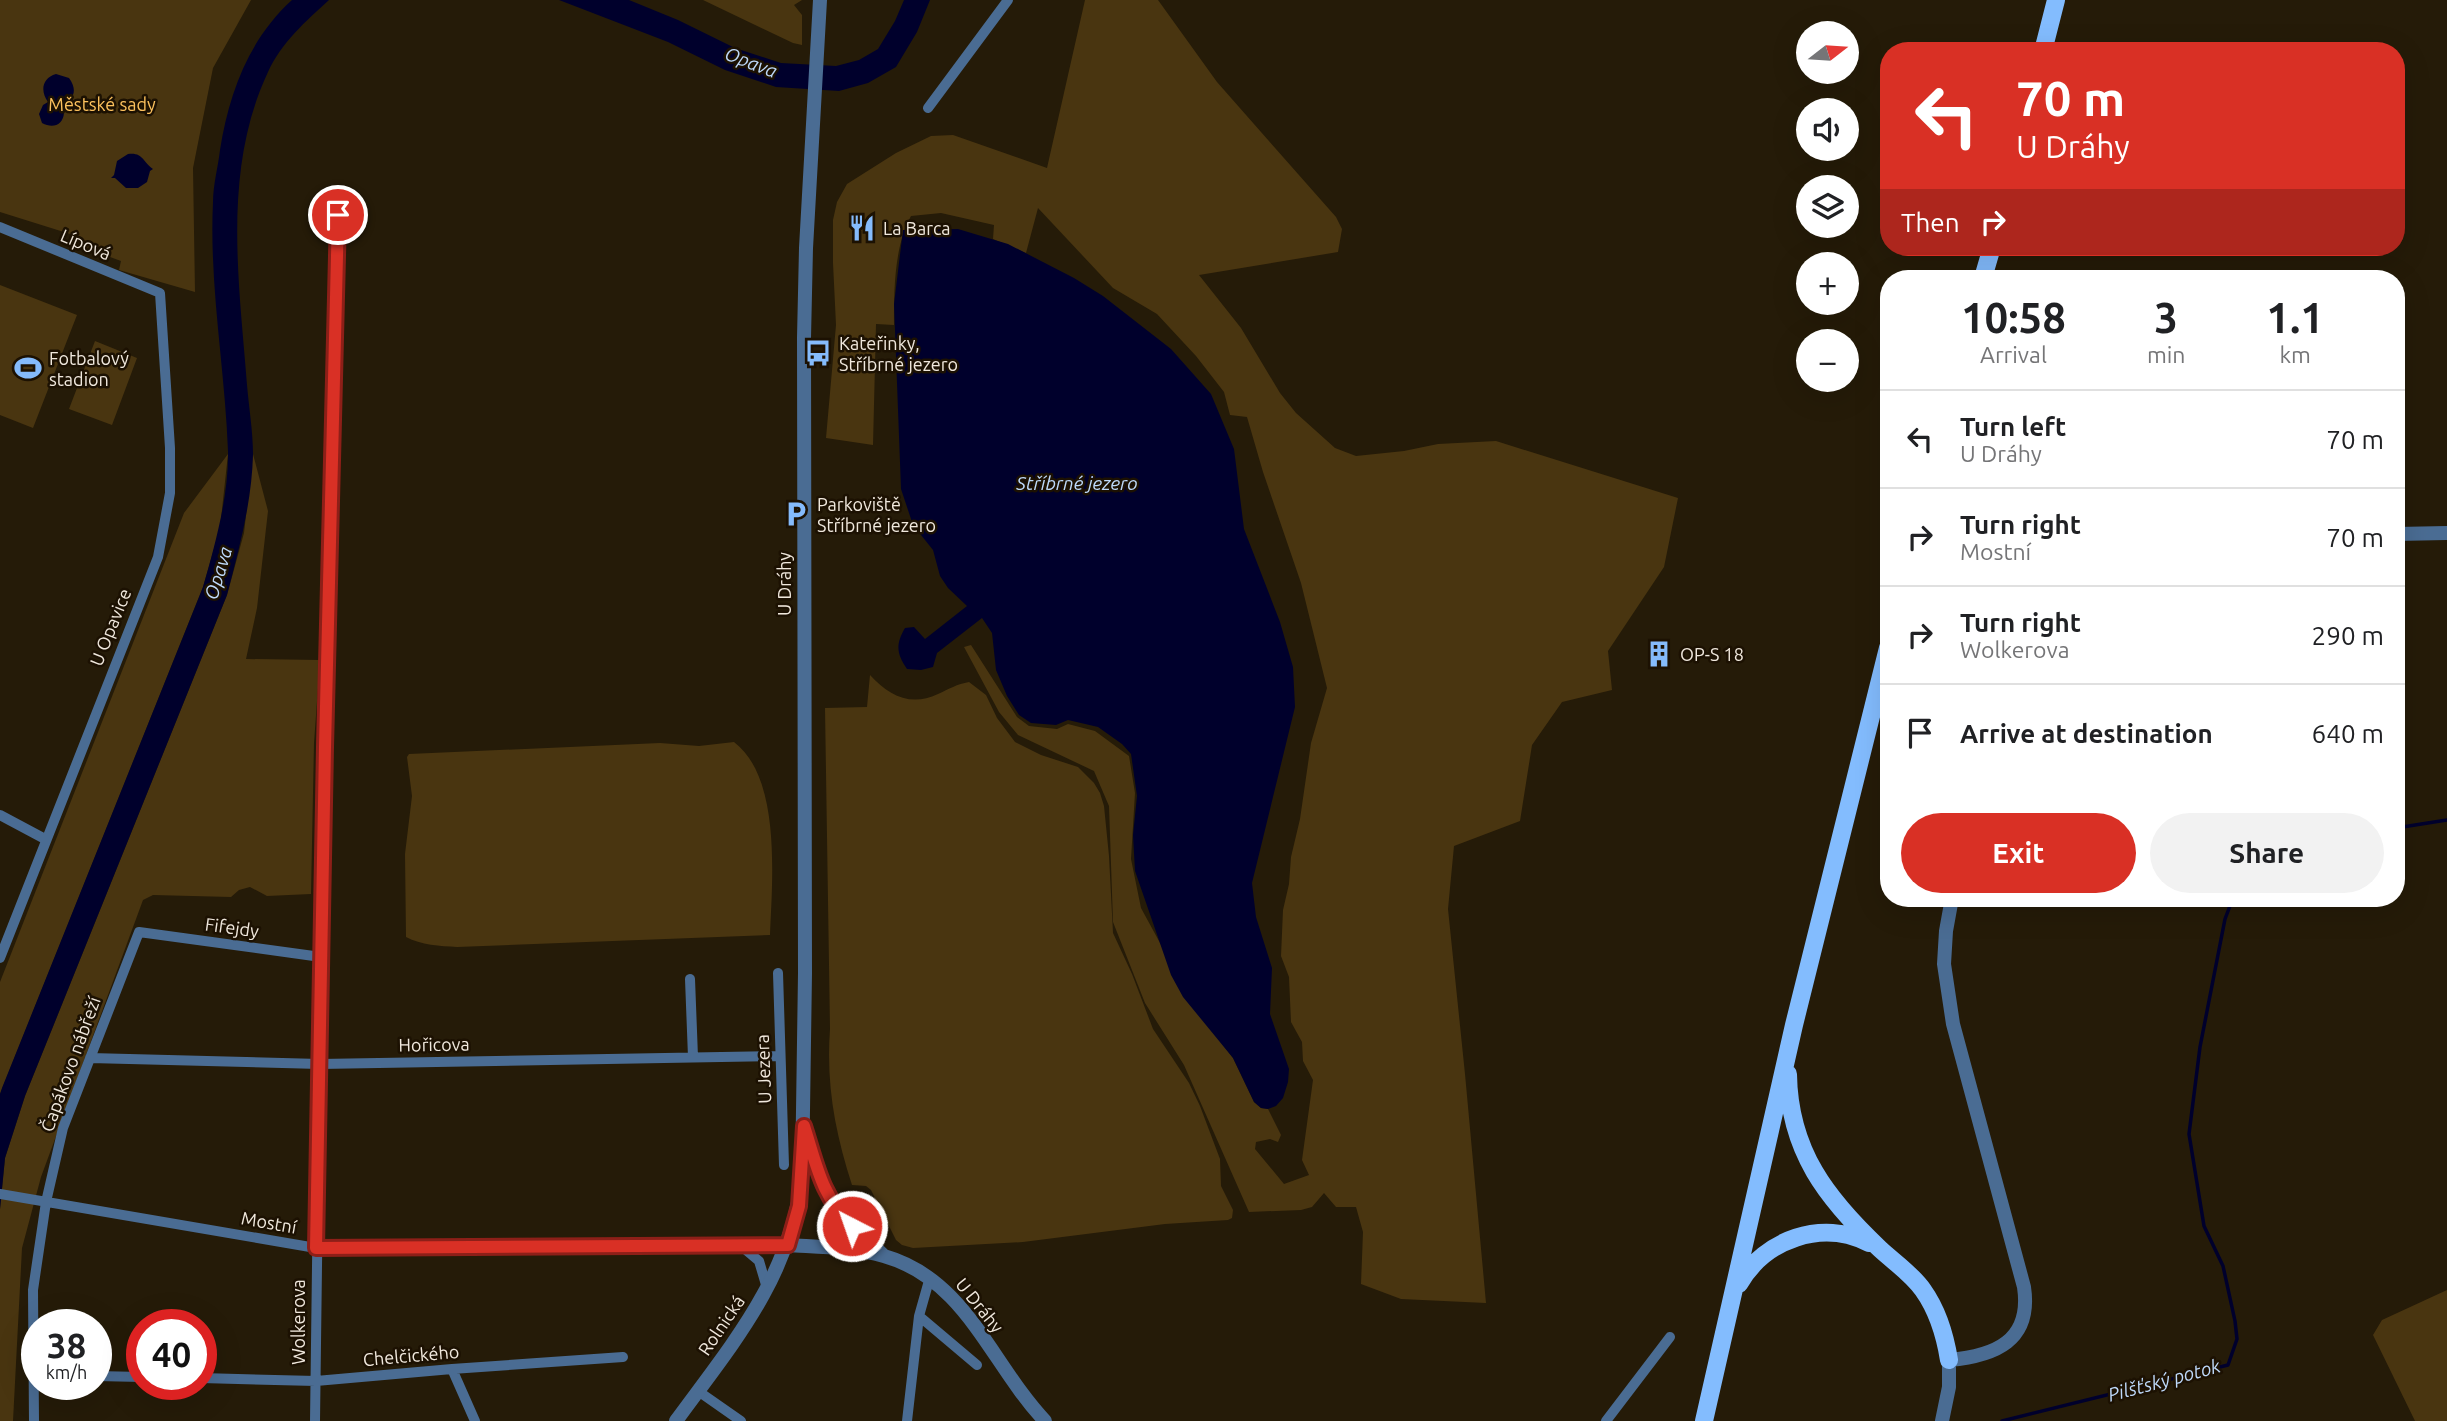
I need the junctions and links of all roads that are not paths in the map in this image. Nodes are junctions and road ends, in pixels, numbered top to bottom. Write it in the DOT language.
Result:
graph roads {
  1 [pos="1008,0"];
  2 [pos="2056,0"];
  3 [pos="820,1"];
  4 [pos="2045,42"];
  5 [pos="928,107"];
  6 [pos="338,215"];
  7 [pos="0,227"];
  8 [pos="160,293"];
  9 [pos="2447,533"];
  10 [pos="2405,534"];
  11 [pos="1880,680"];
  12 [pos="0,815"];
  13 [pos="45,839"];
  14 [pos="1950,907"];
  15 [pos="139,932"];
  16 [pos="0,957"];
  17 [pos="321,957"];
  18 [pos="778,973"];
  19 [pos="690,979"];
  20 [pos="1794,1025"];
  21 [pos="780,1056"];
  22 [pos="693,1057"];
  23 [pos="90,1058"];
  24 [pos="320,1064"];
  25 [pos="804,1126"];
  26 [pos="784,1165"];
  27 [pos="0,1194"];
  28 [pos="46,1202"];
  29 [pos="740,1245"];
  30 [pos="788,1245"];
  31 [pos="316,1248"];
  32 [pos="1882,1251"];
  33 [pos="883,1255"];
  34 [pos="930,1278"];
  35 [pos="767,1290"];
  36 [pos="1732,1300"];
  37 [pos="33,1309"];
  38 [pos="919,1316"];
  39 [pos="1670,1337"];
  40 [pos="623,1357"];
  41 [pos="1949,1360"];
  42 [pos="977,1365"];
  43 [pos="452,1368"];
  44 [pos="217,1378"];
  45 [pos="316,1381"];
  46 [pos="698,1391"];
  47 [pos="34,1400"];
  48 [pos="34,1421"];
  49 [pos="315,1421"];
  50 [pos="475,1421"];
  51 [pos="676,1421"];
  52 [pos="741,1421"];
  53 [pos="907,1421"];
  54 [pos="1045,1421"];
  55 [pos="1606,1421"];
  56 [pos="1704,1421"];
  57 [pos="1942,1421"];
  1 -- 5 [label="street"];
  2 -- 4 [label="main road"];
  3 -- 25 [label="street, U Dráhy"];
  6 -- 17 [label="street, Wolkerova"];
  7 -- 8 [label="street, Lípová"];
  8 -- 13 [label="street, U Opavice"];
  9 -- 10 [label="street"];
  11 -- 20 [label="main road"];
  12 -- 13 [label="street"];
  13 -- 16 [label="street, U Opavice"];
  14 -- 41 [label="street"];
  15 -- 17 [label="street, Fifejdy"];
  15 -- 23 [label="street, Čapákovo nábřeží"];
  17 -- 24 [label="street, Wolkerova"];
  18 -- 21 [label="street, U Jezera"];
  19 -- 22 [label="street"];
  20 -- 32 [label="main road"];
  20 -- 36 [label="main road"];
  21 -- 22 [label="street, Hořicova"];
  21 -- 26 [label="street, U Jezera"];
  22 -- 24 [label="street, Hořicova"];
  23 -- 24 [label="street, Hořicova"];
  23 -- 28 [label="street, Čapákovo nábřeží"];
  24 -- 31 [label="street, Wolkerova"];
  25 -- 30 [label="street, U Dráhy"];
  25 -- 33 [label="street, U Dráhy"];
  27 -- 28 [label="street, Mostní"];
  28 -- 31 [label="street, Mostní"];
  28 -- 37 [label="street, Čapákovo nábřeží"];
  29 -- 30 [label="street, Mostní"];
  29 -- 31 [label="street, Mostní"];
  29 -- 35 [label="street"];
  30 -- 33 [label="street, U Dráhy"];
  30 -- 35 [label="street, Rolnická"];
  31 -- 45 [label="street, Wolkerova"];
  32 -- 36 [label="main road"];
  32 -- 41 [label="main road"];
  33 -- 34 [label="street, U Dráhy"];
  34 -- 38 [label="street, U Dráhy"];
  34 -- 54 [label="street, U Dráhy"];
  35 -- 46 [label="street, Rolnická"];
  36 -- 56 [label="main road"];
  38 -- 42 [label="street"];
  38 -- 53 [label="street, U Dráhy"];
  39 -- 55 [label="street"];
  40 -- 43 [label="street, Chelčického"];
  41 -- 57 [label="street"];
  43 -- 45 [label="street, Chelčického"];
  43 -- 50 [label="street"];
  44 -- 45 [label="street, Chelčického"];
  45 -- 49 [label="street, Wolkerova"];
  46 -- 51 [label="street, Rolnická"];
  46 -- 52 [label="street"];
  47 -- 48 [label="street, Čapákovo nábřeží"];
}
